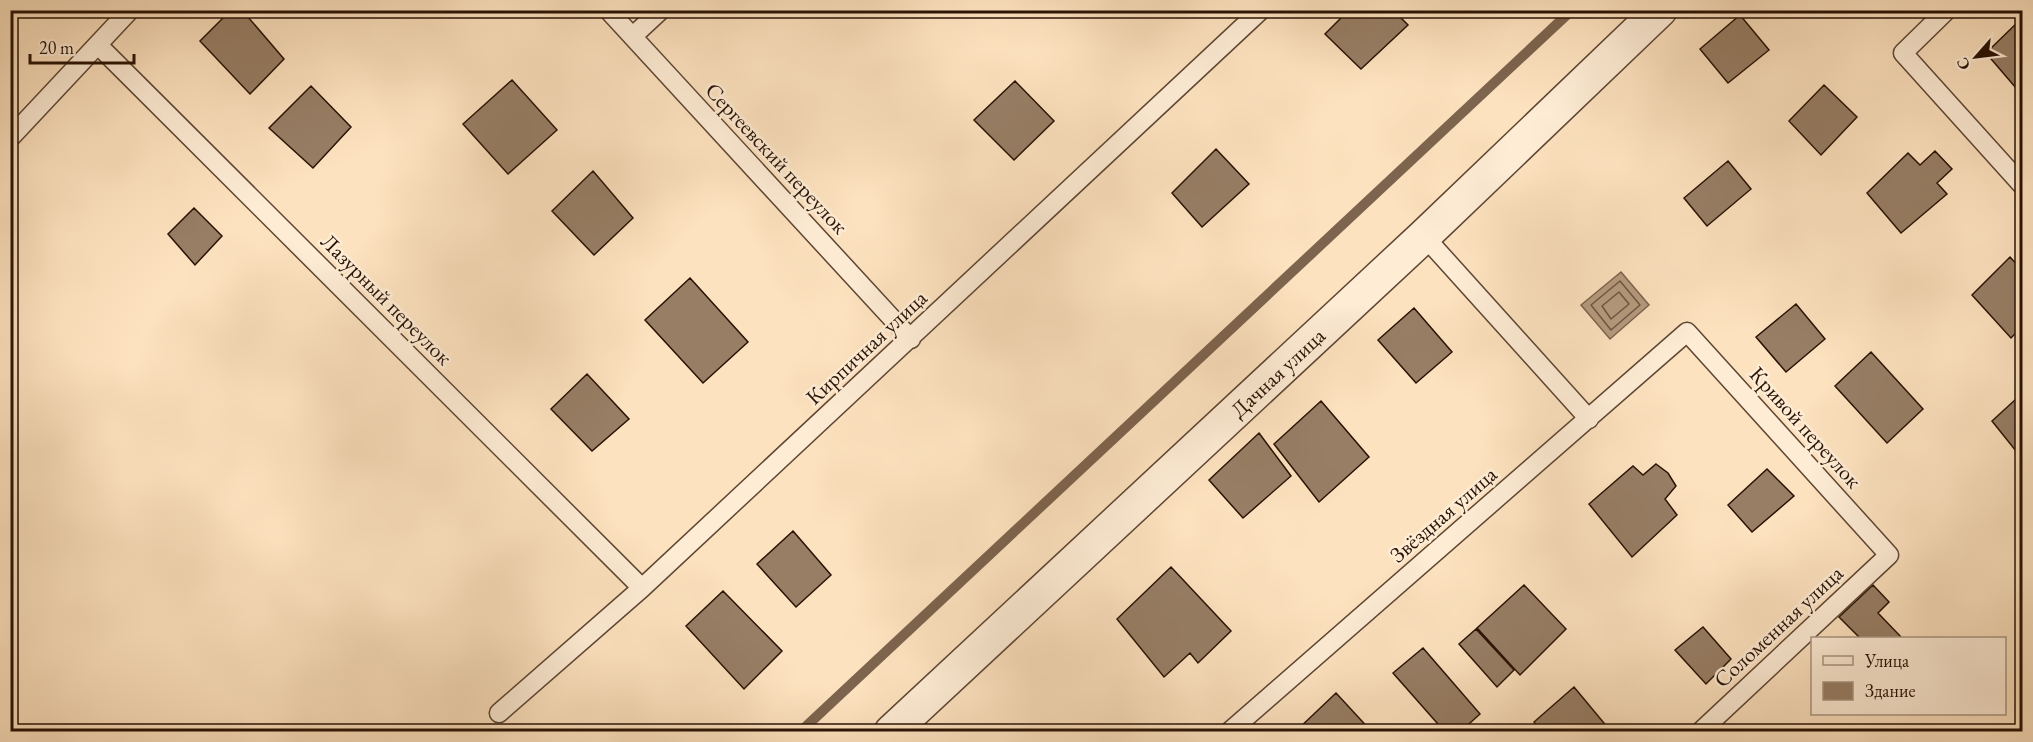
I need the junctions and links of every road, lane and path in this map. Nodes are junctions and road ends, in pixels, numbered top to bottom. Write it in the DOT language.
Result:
graph roads {
  1 [pos="130,10"];
  2 [pos="608,10"];
  3 [pos="661,10"];
  4 [pos="1261,10"];
  5 [pos="1660,10"];
  6 [pos="1947,10"];
  7 [pos="633,36"];
  8 [pos="98,45"];
  9 [pos="10,138"];
  10 [pos="2022,185"];
  11 [pos="1424,236"];
  12 [pos="1687,332"];
  13 [pos="911,339"];
  14 [pos="1589,418"];
  15 [pos="1889,555"];
  16 [pos="642,588"];
  17 [pos="499,713"];
  18 [pos="891,732"];
  19 [pos="1229,732"];
  20 [pos="1700,732"];
  1 -- 8 [label="lane"];
  2 -- 7 [label="lane, Сергеевский переулок"];
  3 -- 7 [label="lane"];
  4 -- 13 [label="lane, Кирпичная улица"];
  5 -- 11 [label="street, Дачная улица"];
  6 -- 10 [label="lane"];
  7 -- 13 [label="lane, Сергеевский переулок"];
  8 -- 9 [label="lane"];
  8 -- 16 [label="lane, Лазурный переулок"];
  11 -- 14 [label="lane"];
  11 -- 18 [label="street, Дачная улица"];
  12 -- 14 [label="lane, Звёздная улица"];
  12 -- 15 [label="lane, Кривой переулок"];
  13 -- 16 [label="lane, Кирпичная улица"];
  14 -- 19 [label="lane, Звёздная улица"];
  15 -- 20 [label="lane, Соломенная улица"];
  16 -- 17 [label="lane, Кирпичная улица"];
}
